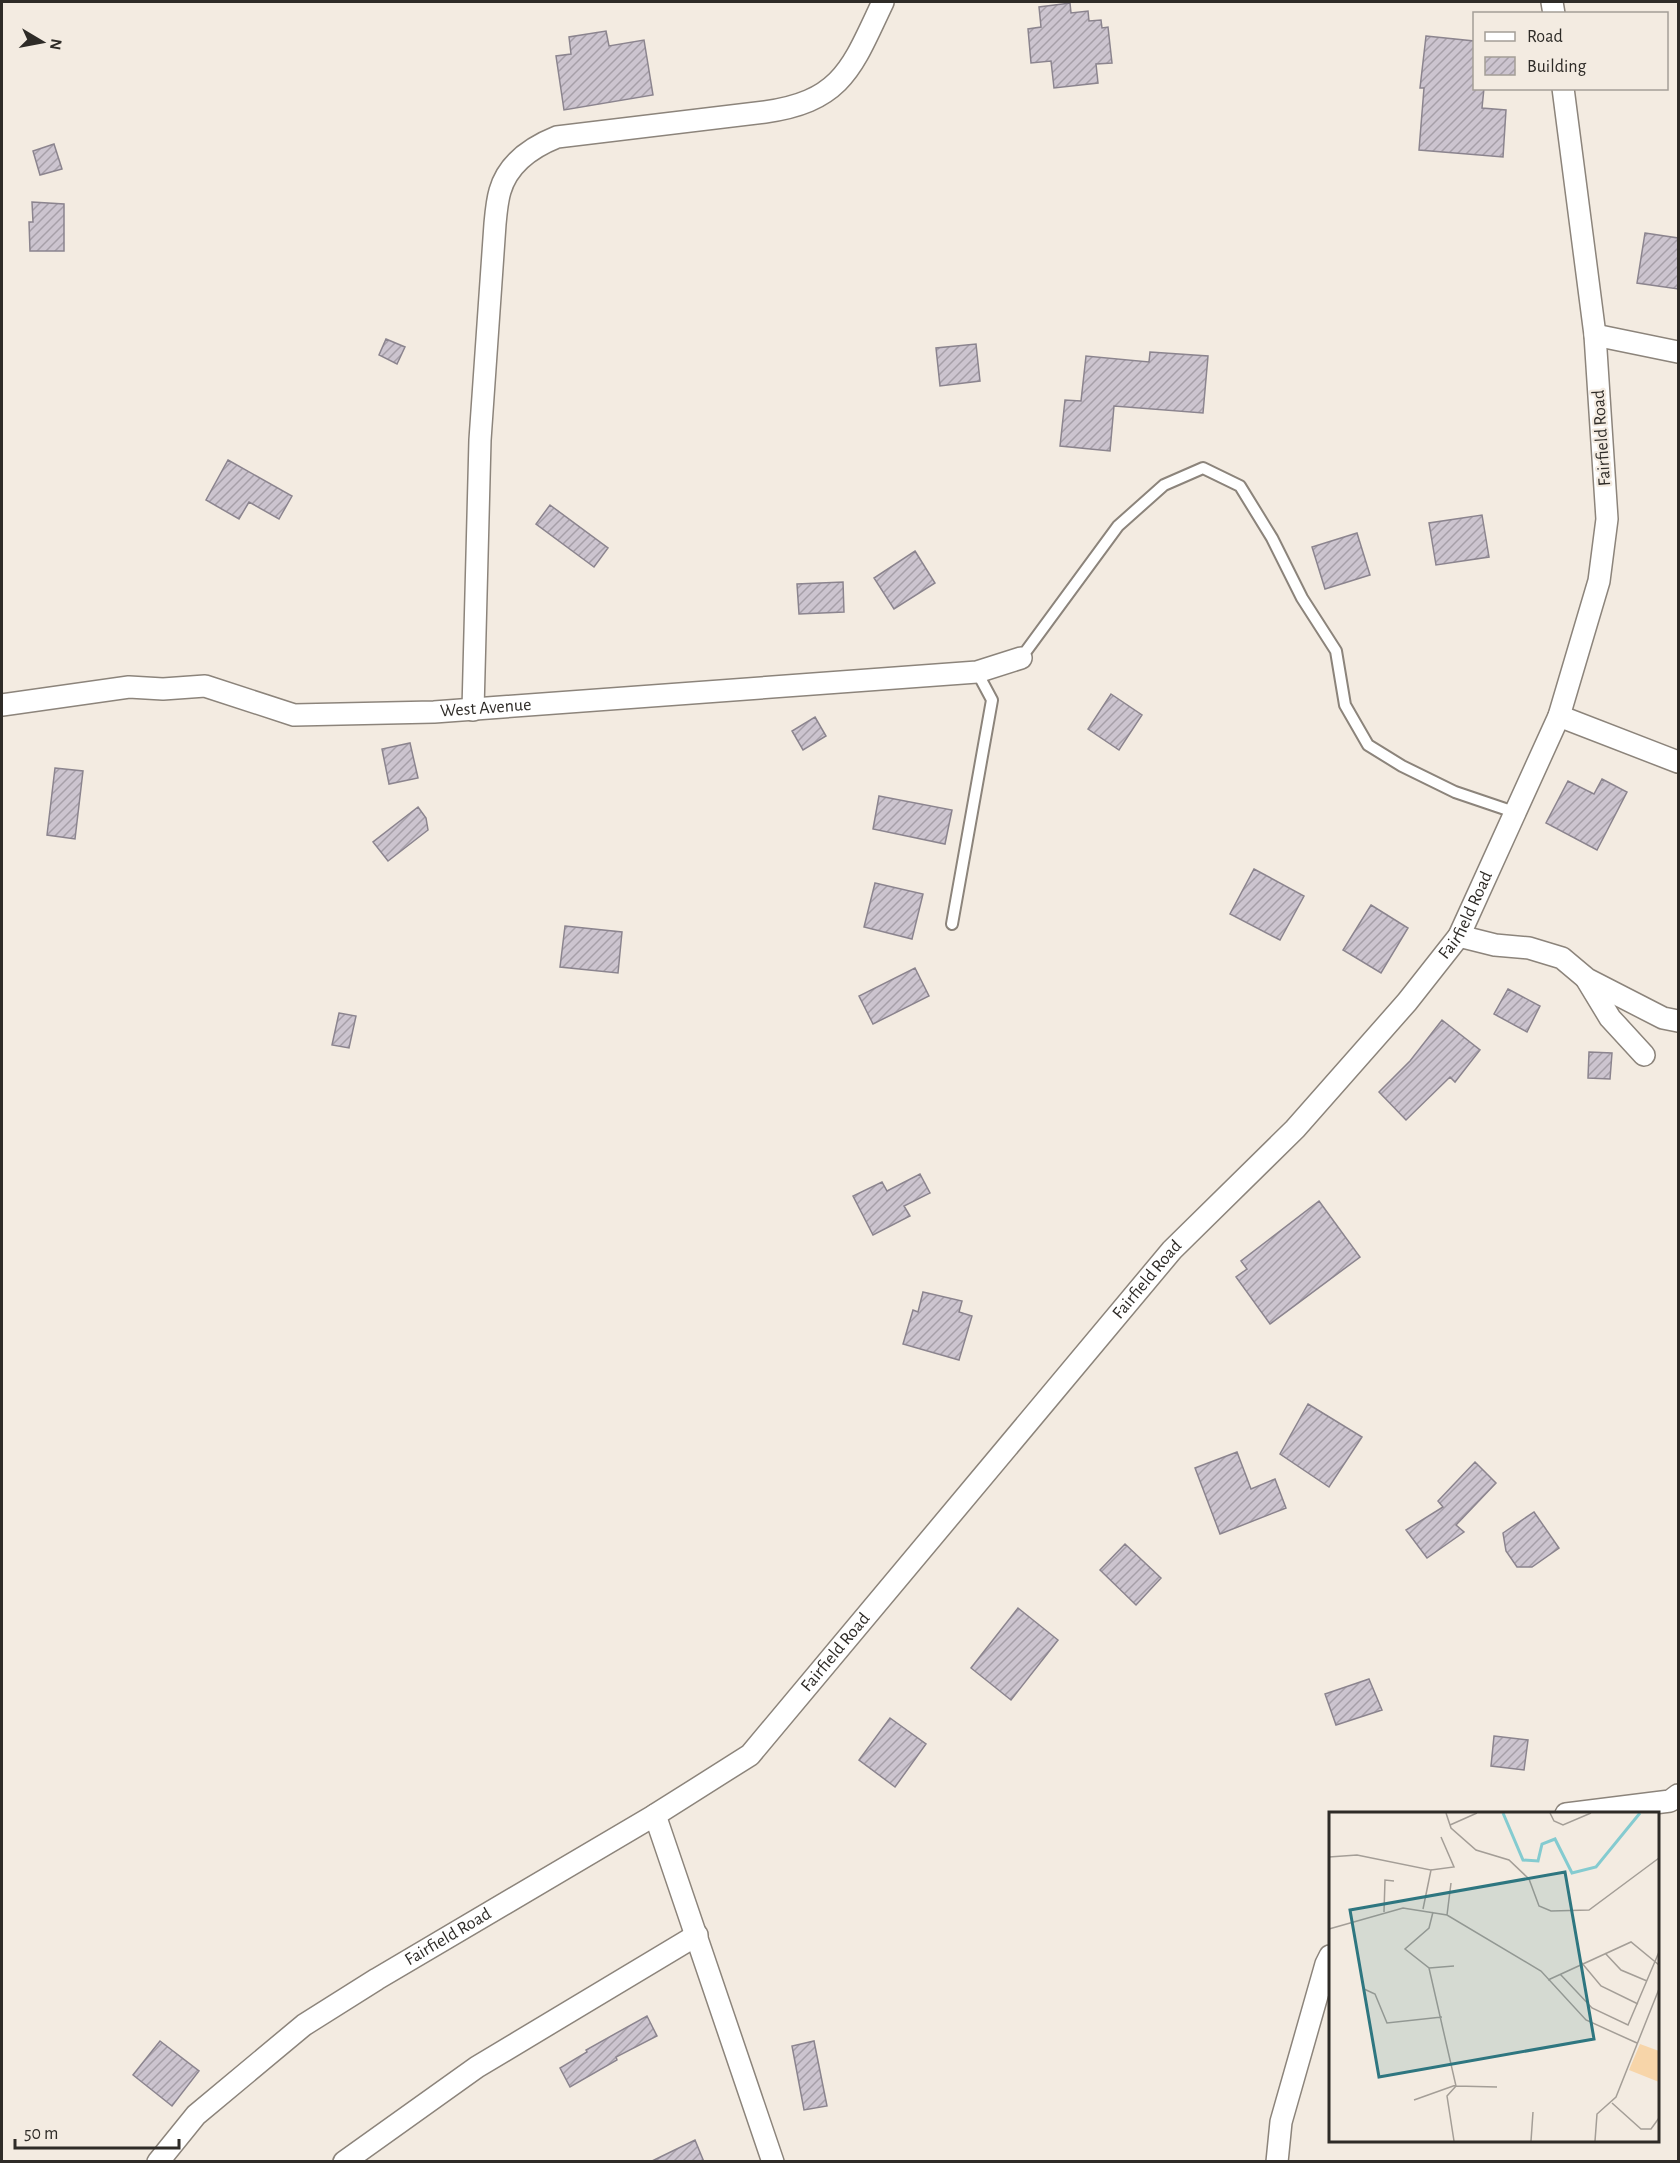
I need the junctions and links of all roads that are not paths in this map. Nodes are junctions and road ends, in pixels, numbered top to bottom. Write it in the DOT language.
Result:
graph roads {
  1 [pos="883,2"];
  2 [pos="1563,90"];
  3 [pos="1595,335"];
  4 [pos="1678,352"];
  5 [pos="1021,658"];
  6 [pos="977,672"];
  7 [pos="2,705"];
  8 [pos="472,710"];
  9 [pos="1559,716"];
  10 [pos="1678,762"];
  11 [pos="1514,812"];
  12 [pos="952,924"];
  13 [pos="1459,936"];
  14 [pos="1587,979"];
  15 [pos="1678,1021"];
  16 [pos="1644,1055"];
  17 [pos="1678,1795"];
  18 [pos="1582,1812"];
  19 [pos="655,1815"];
  20 [pos="697,1935"];
  21 [pos="1329,1958"];
  22 [pos="159,2162"];
  23 [pos="344,2162"];
  24 [pos="773,2162"];
  25 [pos="1277,2162"];
  1 -- 8 [label="street"];
  2 -- 3 [label="street, Fairfield Road"];
  3 -- 4 [label="street"];
  3 -- 9 [label="street, Fairfield Road"];
  5 -- 6 [label="street, West Avenue"];
  5 -- 11 [label="lane"];
  6 -- 8 [label="street, West Avenue"];
  6 -- 12 [label="lane"];
  7 -- 8 [label="street, West Avenue"];
  9 -- 10 [label="street"];
  9 -- 11 [label="street, Fairfield Road"];
  11 -- 13 [label="street, Fairfield Road"];
  13 -- 14 [label="street"];
  13 -- 19 [label="street, Fairfield Road"];
  14 -- 15 [label="street"];
  14 -- 16 [label="street"];
  17 -- 18 [label="street"];
  19 -- 20 [label="street"];
  19 -- 22 [label="street, Fairfield Road"];
  20 -- 23 [label="street"];
  20 -- 24 [label="street"];
  21 -- 25 [label="street"];
}
